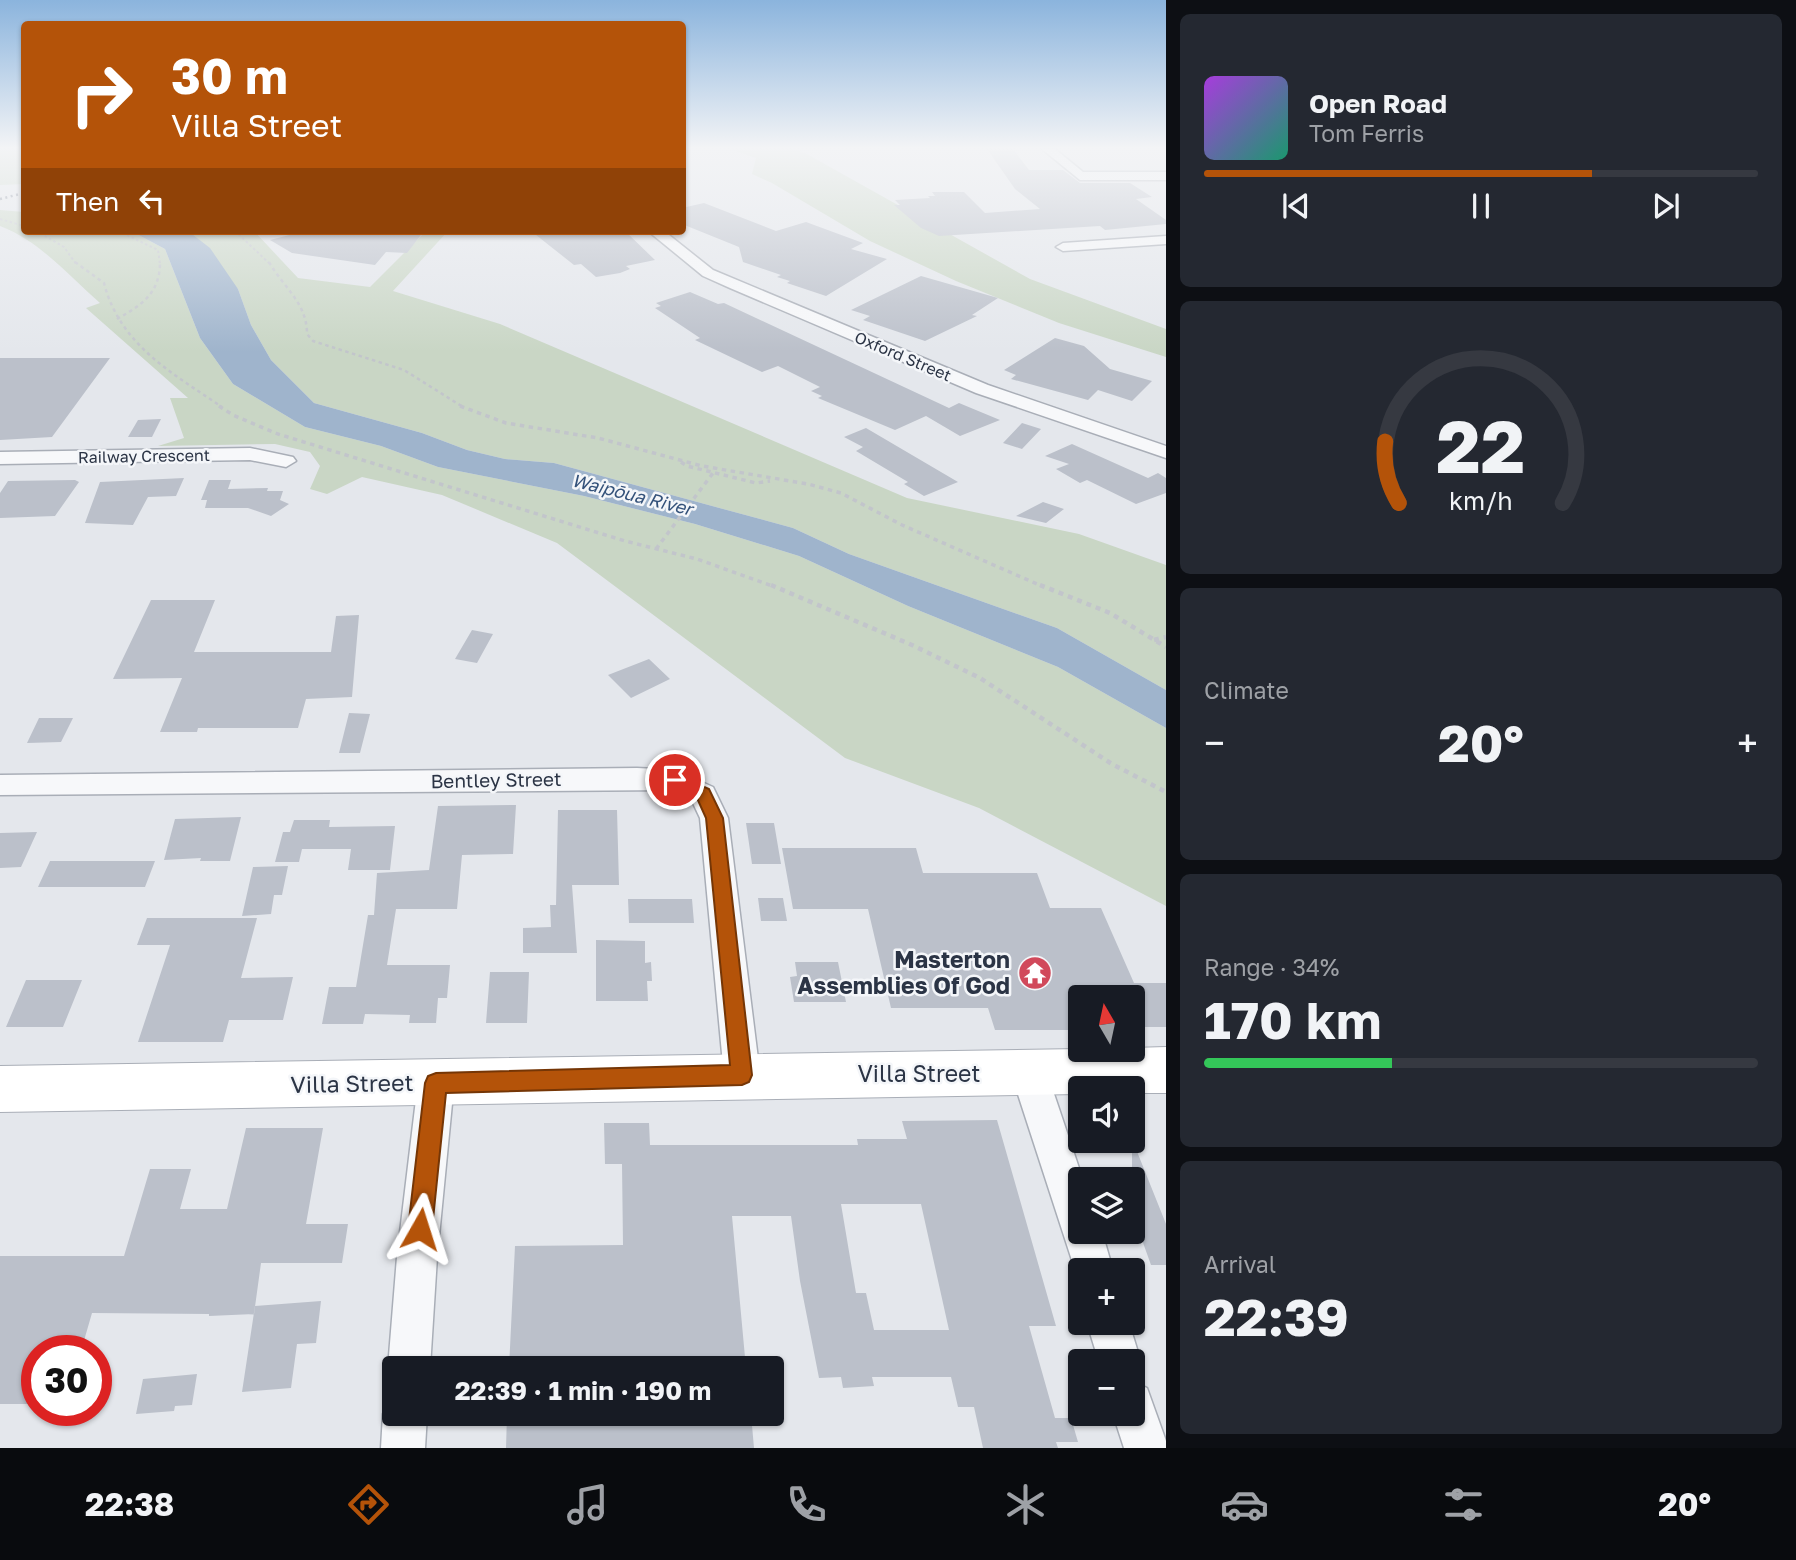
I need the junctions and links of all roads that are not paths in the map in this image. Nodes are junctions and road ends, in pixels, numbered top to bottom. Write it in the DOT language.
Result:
graph roads {
  1 [pos="660,235"];
  2 [pos="1166,240"];
  3 [pos="1063,247"];
  4 [pos="1166,452"];
  5 [pos="0,458"];
  6 [pos="286,461"];
  7 [pos="0,785"];
  8 [pos="1166,1070"];
  9 [pos="1030,1073"];
  10 [pos="742,1075"];
  11 [pos="436,1083"];
  12 [pos="0,1089"];
  13 [pos="1068,1189"];
  14 [pos="410,1356"];
  15 [pos="404,1426"];
  16 [pos="1139,1426"];
  17 [pos="403,1448"];
  18 [pos="1146,1448"];
  1 -- 4 [label="street, Oxford Street"];
  2 -- 3 [label="street"];
  5 -- 6 [label="street, Railway Crescent"];
  7 -- 10 [label="street, Bentley Street"];
  8 -- 9 [label="street, Villa Street"];
  9 -- 10 [label="street, Villa Street"];
  9 -- 13 [label="street"];
  10 -- 11 [label="street, Villa Street"];
  11 -- 12 [label="street, Villa Street"];
  11 -- 14 [label="street"];
  15 -- 17 [label="street"];
  16 -- 18 [label="street"];
}
